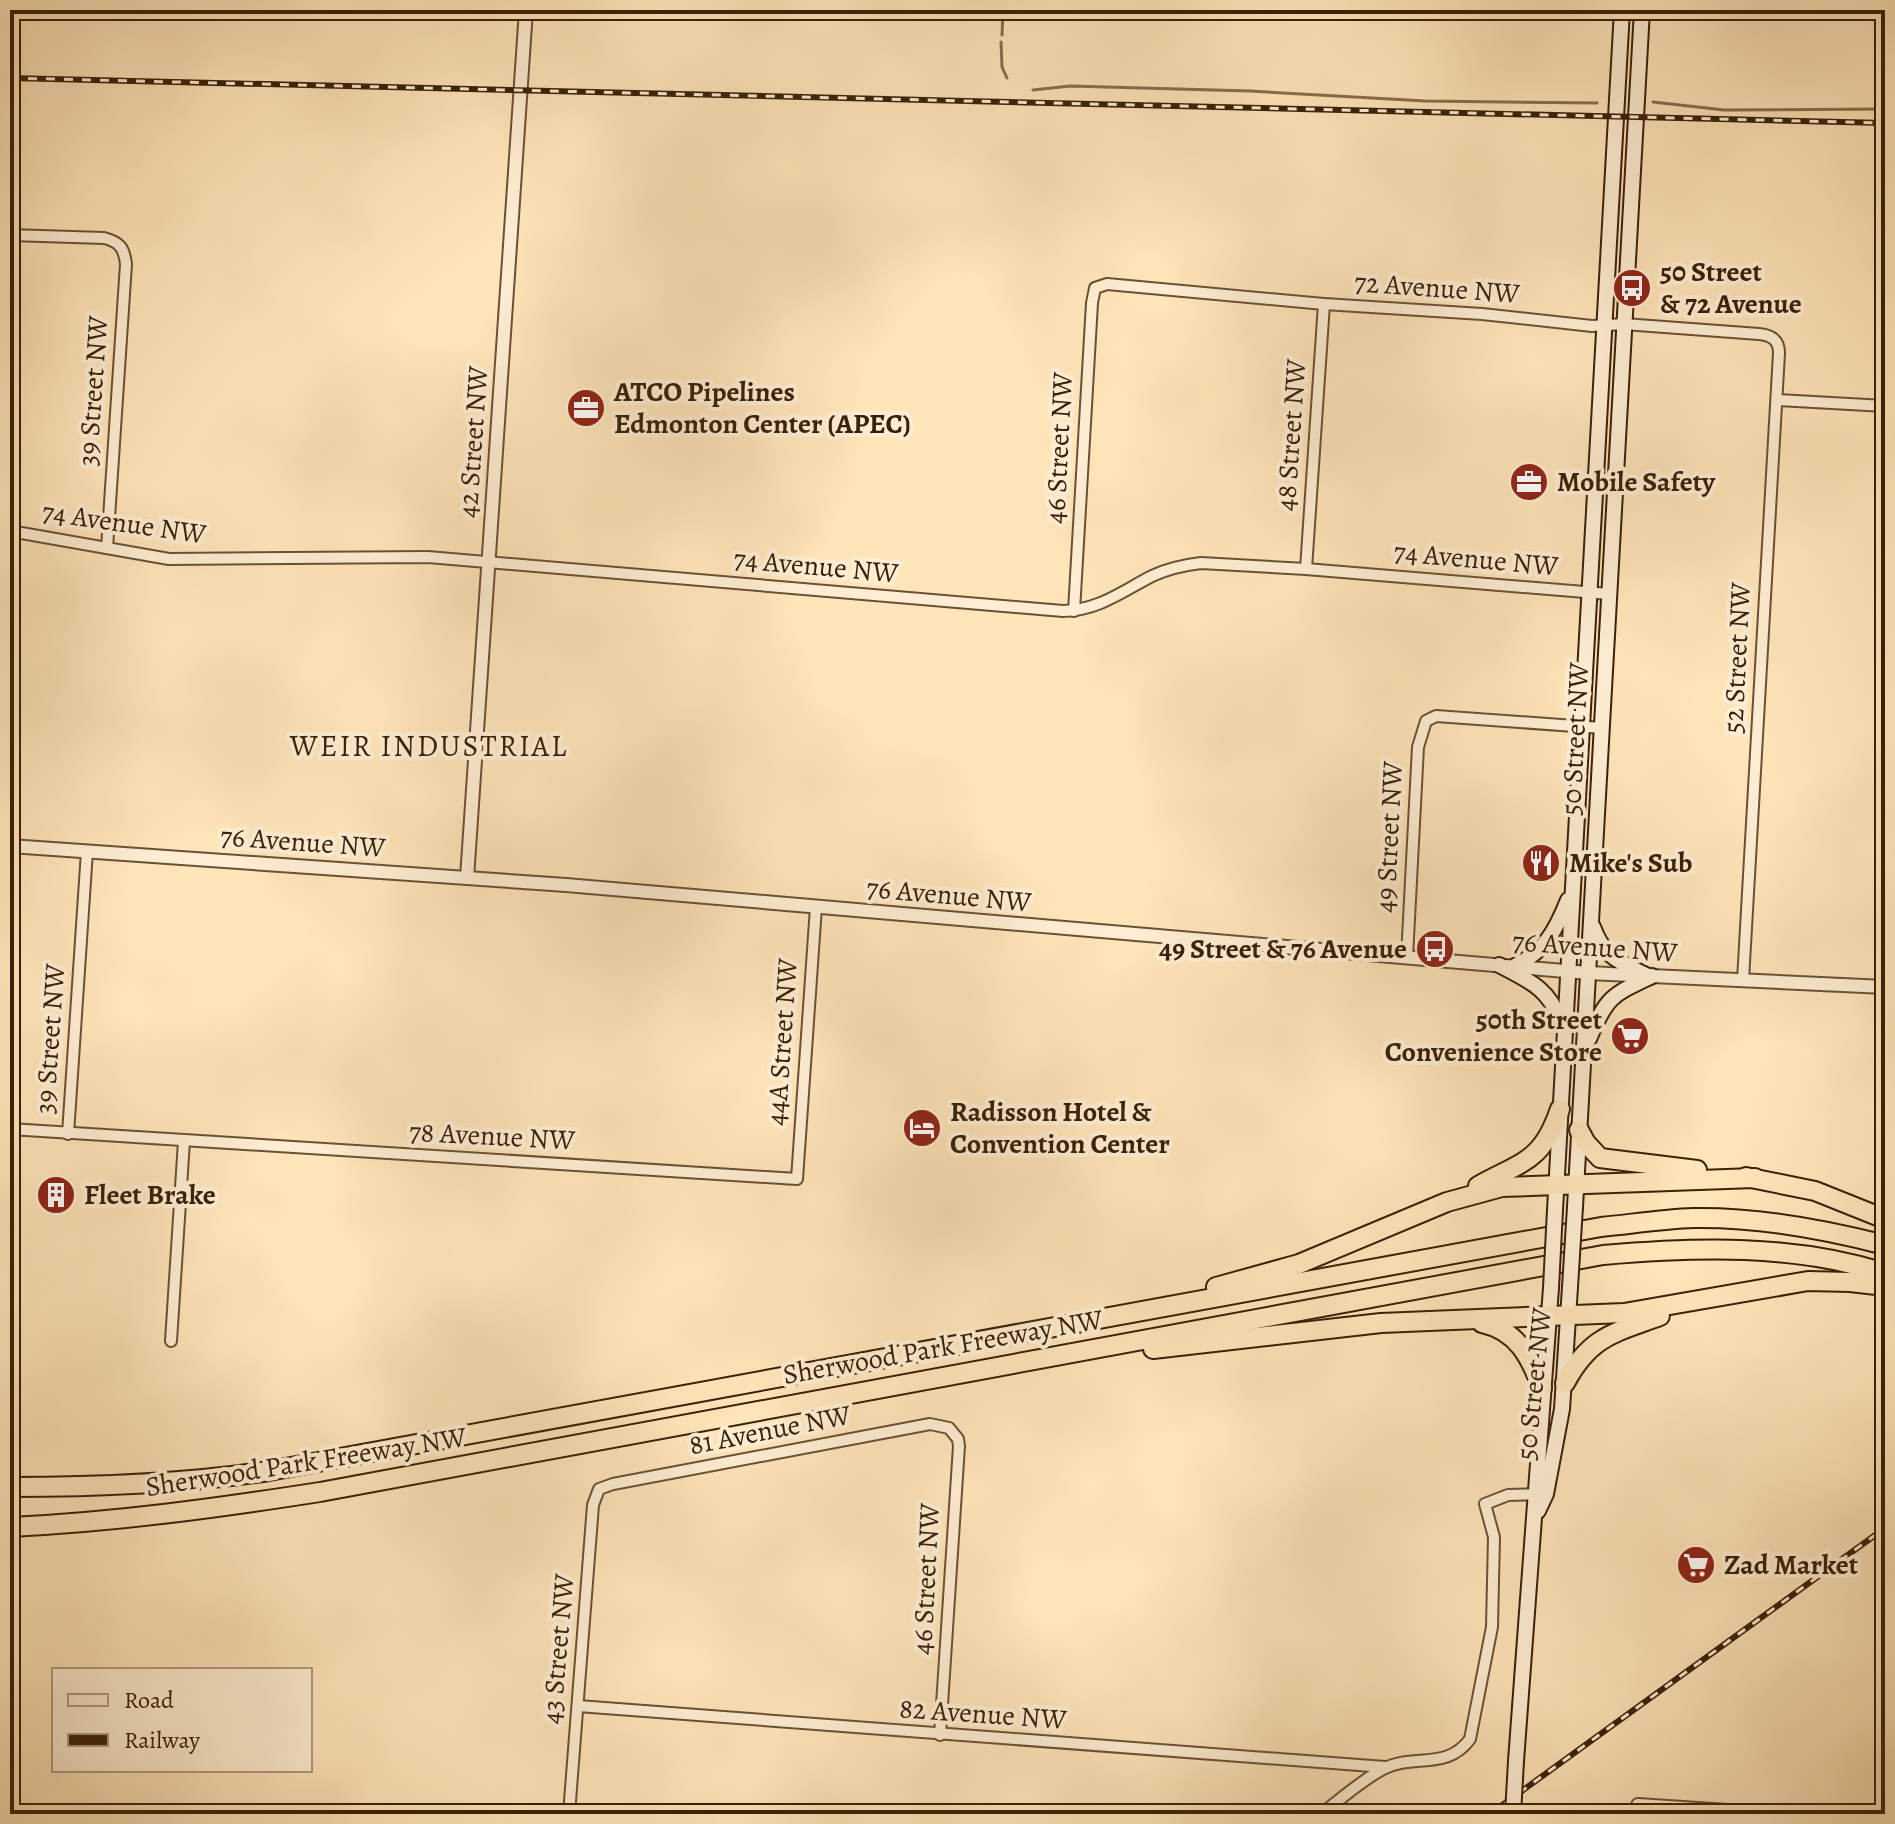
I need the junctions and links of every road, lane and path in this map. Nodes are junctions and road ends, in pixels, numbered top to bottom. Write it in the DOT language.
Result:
graph roads {
  1 [pos="526,10"];
  2 [pos="1622,10"];
  3 [pos="1642,10"];
  4 [pos="10,235"];
  5 [pos="1095,288"];
  6 [pos="1324,304"];
  7 [pos="1624,324"];
  8 [pos="1603,327"];
  9 [pos="1775,340"];
  10 [pos="1777,400"];
  11 [pos="1885,406"];
  12 [pos="10,531"];
  13 [pos="107,548"];
  14 [pos="488,561"];
  15 [pos="1306,569"];
  16 [pos="1589,593"];
  17 [pos="1609,594"];
  18 [pos="1074,611"];
  19 [pos="1582,727"];
  20 [pos="1602,728"];
  21 [pos="10,846"];
  22 [pos="87,851"];
  23 [pos="467,878"];
  24 [pos="1572,888"];
  25 [pos="816,907"];
  26 [pos="1591,922"];
  27 [pos="1407,957"];
  28 [pos="1499,965"];
  29 [pos="1515,966"];
  30 [pos="1568,970"];
  31 [pos="1588,973"];
  32 [pos="1649,976"];
  33 [pos="1743,980"];
  34 [pos="1885,987"];
  35 [pos="1564,1034"];
  36 [pos="1584,1050"];
  37 [pos="1560,1109"];
  38 [pos="10,1129"];
  39 [pos="1579,1130"];
  40 [pos="68,1134"];
  41 [pos="184,1141"];
  42 [pos="1755,1178"];
  43 [pos="797,1179"];
  44 [pos="1576,1183"];
  45 [pos="1556,1184"];
  46 [pos="1447,1202"];
  47 [pos="1885,1219"];
  48 [pos="1885,1245"];
  49 [pos="1885,1273"];
  50 [pos="1885,1286"];
  51 [pos="1689,1303"];
  52 [pos="1163,1308"];
  53 [pos="1569,1314"];
  54 [pos="1548,1315"];
  55 [pos="1463,1319"];
  56 [pos="171,1341"];
  57 [pos="1086,1350"];
  58 [pos="1565,1383"];
  59 [pos="1542,1388"];
  60 [pos="949,1428"];
  61 [pos="10,1487"];
  62 [pos="599,1489"];
  63 [pos="1541,1494"];
  64 [pos="10,1527"];
  65 [pos="578,1706"];
  66 [pos="940,1735"];
  67 [pos="1385,1767"];
  68 [pos="1638,1805"];
  69 [pos="569,1814"];
  70 [pos="1321,1814"];
  71 [pos="1513,1814"];
  72 [pos="1772,1814"];
  1 -- 14 [label="street, 42 Street NW"];
  2 -- 8 [label="main road, 50 Street NW"];
  3 -- 7 [label="main road, 50 Street NW"];
  4 -- 13 [label="street, 39 Street NW"];
  5 -- 6 [label="street, 72 Avenue NW"];
  5 -- 18 [label="street, 46 Street NW"];
  6 -- 8 [label="street, 72 Avenue NW"];
  6 -- 15 [label="street, 48 Street NW"];
  7 -- 8 [label="street, 72 Avenue NW"];
  7 -- 9 [label="street, 72 Avenue NW"];
  7 -- 17 [label="main road, 50 Street NW"];
  8 -- 16 [label="main road, 50 Street NW"];
  9 -- 10 [label="street, 52 Street NW"];
  10 -- 11 [label="street"];
  10 -- 33 [label="street, 52 Street NW"];
  12 -- 13 [label="street, 74 Avenue NW"];
  13 -- 14 [label="street, 74 Avenue NW"];
  14 -- 18 [label="street, 74 Avenue NW"];
  14 -- 23 [label="street, 42 Street NW"];
  15 -- 16 [label="street, 74 Avenue NW"];
  15 -- 18 [label="street, 74 Avenue NW"];
  16 -- 17 [label="street, 74 Avenue NW"];
  16 -- 19 [label="main road, 50 Street NW"];
  17 -- 20 [label="main road, 50 Street NW"];
  19 -- 20 [label="street"];
  19 -- 24 [label="main road, 50 Street NW"];
  19 -- 27 [label="street, 49 Street NW"];
  20 -- 26 [label="main road, 50 Street NW"];
  21 -- 22 [label="street, 76 Avenue NW"];
  22 -- 23 [label="street, 76 Avenue NW"];
  22 -- 40 [label="street, 39 Street NW"];
  23 -- 25 [label="street, 76 Avenue NW"];
  24 -- 29 [label="main road"];
  24 -- 30 [label="main road, 50 Street NW"];
  25 -- 27 [label="street, 76 Avenue NW"];
  25 -- 43 [label="street, 44A Street NW"];
  26 -- 31 [label="main road, 50 Street NW"];
  26 -- 32 [label="main road"];
  27 -- 28 [label="street, 76 Avenue NW"];
  28 -- 29 [label="street, 76 Avenue NW"];
  28 -- 35 [label="main road"];
  29 -- 30 [label="street, 76 Avenue NW"];
  30 -- 31 [label="street, 76 Avenue NW"];
  30 -- 35 [label="main road, 50 Street NW"];
  31 -- 32 [label="street, 76 Avenue NW"];
  31 -- 36 [label="main road, 50 Street NW"];
  32 -- 33 [label="street, 76 Avenue NW"];
  32 -- 36 [label="main road"];
  33 -- 34 [label="street, 76 Avenue NW"];
  35 -- 37 [label="main road, 50 Street NW"];
  36 -- 39 [label="main road, 50 Street NW"];
  37 -- 45 [label="main road, 50 Street NW"];
  37 -- 46 [label="highway"];
  38 -- 40 [label="street, 78 Avenue NW"];
  39 -- 42 [label="highway"];
  39 -- 44 [label="main road, 50 Street NW"];
  40 -- 41 [label="street, 78 Avenue NW"];
  41 -- 43 [label="street, 78 Avenue NW"];
  41 -- 56 [label="street"];
  42 -- 44 [label="highway"];
  42 -- 47 [label="highway"];
  44 -- 45 [label="highway"];
  44 -- 53 [label="main road, 50 Street NW, bridge"];
  45 -- 46 [label="highway"];
  45 -- 54 [label="main road, 50 Street NW, bridge"];
  46 -- 52 [label="highway"];
  48 -- 52 [label="highway, Sherwood Park Freeway NW"];
  49 -- 57 [label="highway, Sherwood Park Freeway NW"];
  50 -- 51 [label="highway"];
  51 -- 53 [label="highway"];
  51 -- 58 [label="highway"];
  52 -- 61 [label="highway, Sherwood Park Freeway NW"];
  53 -- 54 [label="highway"];
  53 -- 58 [label="main road, 50 Street NW"];
  54 -- 55 [label="highway"];
  54 -- 59 [label="main road, 50 Street NW"];
  55 -- 57 [label="highway"];
  55 -- 59 [label="highway"];
  57 -- 64 [label="highway, Sherwood Park Freeway NW"];
  58 -- 63 [label="main road, 50 Street NW"];
  59 -- 63 [label="main road, 50 Street NW"];
  60 -- 62 [label="street, 81 Avenue NW"];
  60 -- 66 [label="street, 46 Street NW"];
  62 -- 65 [label="street, 43 Street NW"];
  63 -- 67 [label="street"];
  63 -- 71 [label="main road, 50 Street NW, bridge"];
  65 -- 66 [label="street, 82 Avenue NW"];
  65 -- 69 [label="street, 43 Street NW"];
  66 -- 67 [label="street, 82 Avenue NW"];
  67 -- 70 [label="street"];
  68 -- 72 [label="street"];
}
